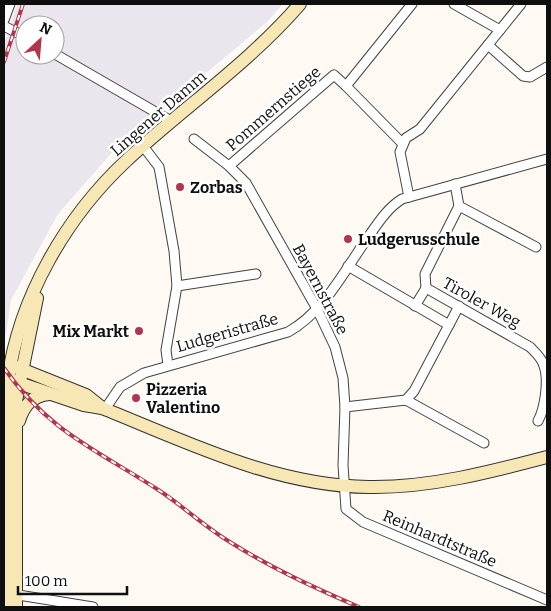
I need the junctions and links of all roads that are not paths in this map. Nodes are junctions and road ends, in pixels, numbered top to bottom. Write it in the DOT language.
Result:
graph roads {
  1 [pos="10,4"];
  2 [pos="300,4"];
  3 [pos="412,4"];
  4 [pos="454,4"];
  5 [pos="522,4"];
  6 [pos="4,20"];
  7 [pos="500,30"];
  8 [pos="488,45"];
  9 [pos="65,60"];
  10 [pos="547,67"];
  11 [pos="346,86"];
  12 [pos="171,121"];
  13 [pos="194,139"];
  14 [pos="402,144"];
  15 [pos="143,146"];
  16 [pos="547,159"];
  17 [pos="229,166"];
  18 [pos="455,184"];
  19 [pos="409,197"];
  20 [pos="459,206"];
  21 [pos="536,247"];
  22 [pos="348,266"];
  23 [pos="256,274"];
  24 [pos="177,286"];
  25 [pos="426,288"];
  26 [pos="415,306"];
  27 [pos="459,306"];
  28 [pos="317,309"];
  29 [pos="449,325"];
  30 [pos="168,364"];
  31 [pos="12,366"];
  32 [pos="10,380"];
  33 [pos="50,394"];
  34 [pos="406,400"];
  35 [pos="345,407"];
  36 [pos="104,408"];
  37 [pos="538,421"];
  38 [pos="16,431"];
  39 [pos="484,443"];
  40 [pos="4,457"];
  41 [pos="547,458"];
  42 [pos="344,484"];
  43 [pos="4,501"];
  44 [pos="10,597"];
  45 [pos="547,600"];
  46 [pos="4,607"];
  47 [pos="93,607"];
  1 -- 6 [label="street"];
  2 -- 12 [label="main road, Lingener Damm"];
  3 -- 11 [label="street, Pommernstiege"];
  4 -- 7 [label="street"];
  5 -- 7 [label="street"];
  7 -- 8 [label="street"];
  8 -- 10 [label="street"];
  8 -- 14 [label="street"];
  9 -- 12 [label="street"];
  11 -- 14 [label="street"];
  11 -- 17 [label="street, Pommernstiege"];
  12 -- 15 [label="main road, Lingener Damm"];
  13 -- 17 [label="street, Bayernstraße"];
  14 -- 19 [label="street"];
  15 -- 24 [label="street"];
  15 -- 31 [label="main road, Lingener Damm"];
  16 -- 18 [label="street, Ludgeristraße"];
  17 -- 28 [label="street, Bayernstraße"];
  18 -- 19 [label="street, Ludgeristraße"];
  18 -- 20 [label="street"];
  19 -- 22 [label="street, Ludgeristraße"];
  20 -- 21 [label="street"];
  20 -- 25 [label="street"];
  22 -- 26 [label="street"];
  22 -- 28 [label="street, Ludgeristraße"];
  23 -- 24 [label="street"];
  24 -- 30 [label="street"];
  25 -- 26 [label="street"];
  25 -- 27 [label="street, Tiroler Weg"];
  26 -- 29 [label="street"];
  27 -- 29 [label="street"];
  27 -- 37 [label="street, Tiroler Weg"];
  28 -- 30 [label="street, Ludgeristraße"];
  28 -- 35 [label="street, Bayernstraße"];
  29 -- 34 [label="street"];
  30 -- 36 [label="street, Ludgeristraße"];
  31 -- 32 [label="main road, Lingener Damm"];
  31 -- 36 [label="main road"];
  32 -- 33 [label="main road"];
  32 -- 38 [label="main road"];
  32 -- 40 [label="main road"];
  33 -- 36 [label="main road"];
  33 -- 38 [label="main road"];
  34 -- 35 [label="street"];
  34 -- 39 [label="street"];
  35 -- 42 [label="street, Bayernstraße"];
  36 -- 42 [label="main road"];
  38 -- 44 [label="main road"];
  40 -- 43 [label="main road"];
  41 -- 42 [label="main road"];
  42 -- 45 [label="street, Reinhardtstraße"];
  43 -- 44 [label="main road"];
  44 -- 46 [label="main road"];
  44 -- 47 [label="street"];
}
